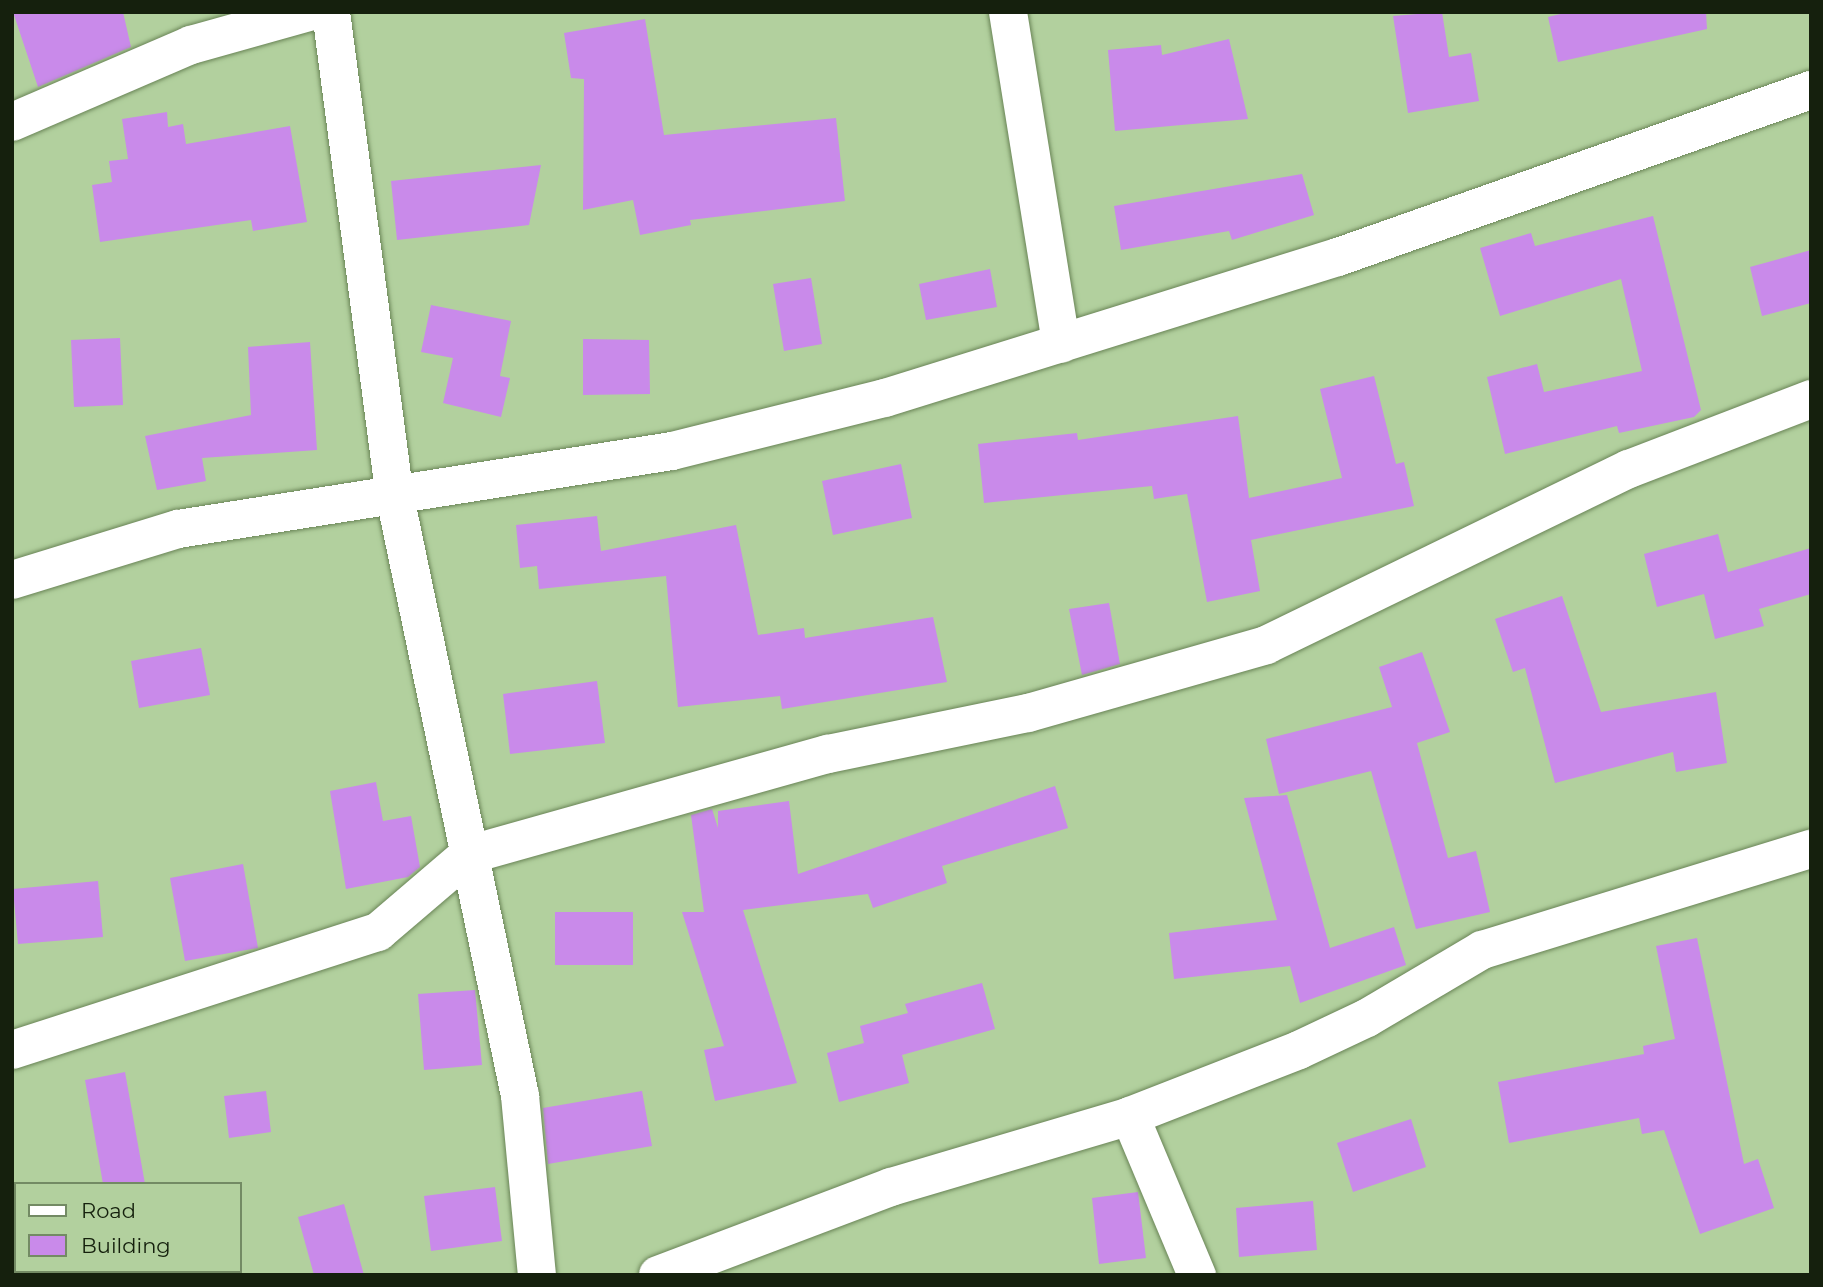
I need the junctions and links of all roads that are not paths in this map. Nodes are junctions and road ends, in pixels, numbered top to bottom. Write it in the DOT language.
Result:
graph roads {
  1 [pos="309,12"];
  2 [pos="331,12"];
  3 [pos="1008,12"];
  4 [pos="189,29"];
  5 [pos="1811,90"];
  6 [pos="12,122"];
  7 [pos="1061,344"];
  8 [pos="1811,399"];
  9 [pos="395,498"];
  10 [pos="12,580"];
  11 [pos="1811,849"];
  12 [pos="468,855"];
  13 [pos="12,1050"];
  14 [pos="1130,1116"];
  15 [pos="537,1275"];
  16 [pos="657,1275"];
  17 [pos="1197,1275"];
  1 -- 4 [label="street"];
  2 -- 9 [label="street"];
  3 -- 7 [label="street"];
  4 -- 6 [label="street"];
  5 -- 7 [label="street"];
  7 -- 9 [label="street"];
  8 -- 12 [label="street"];
  9 -- 10 [label="street"];
  9 -- 12 [label="street"];
  11 -- 14 [label="street"];
  12 -- 13 [label="street"];
  12 -- 15 [label="street"];
  14 -- 16 [label="street"];
  14 -- 17 [label="street"];
}
